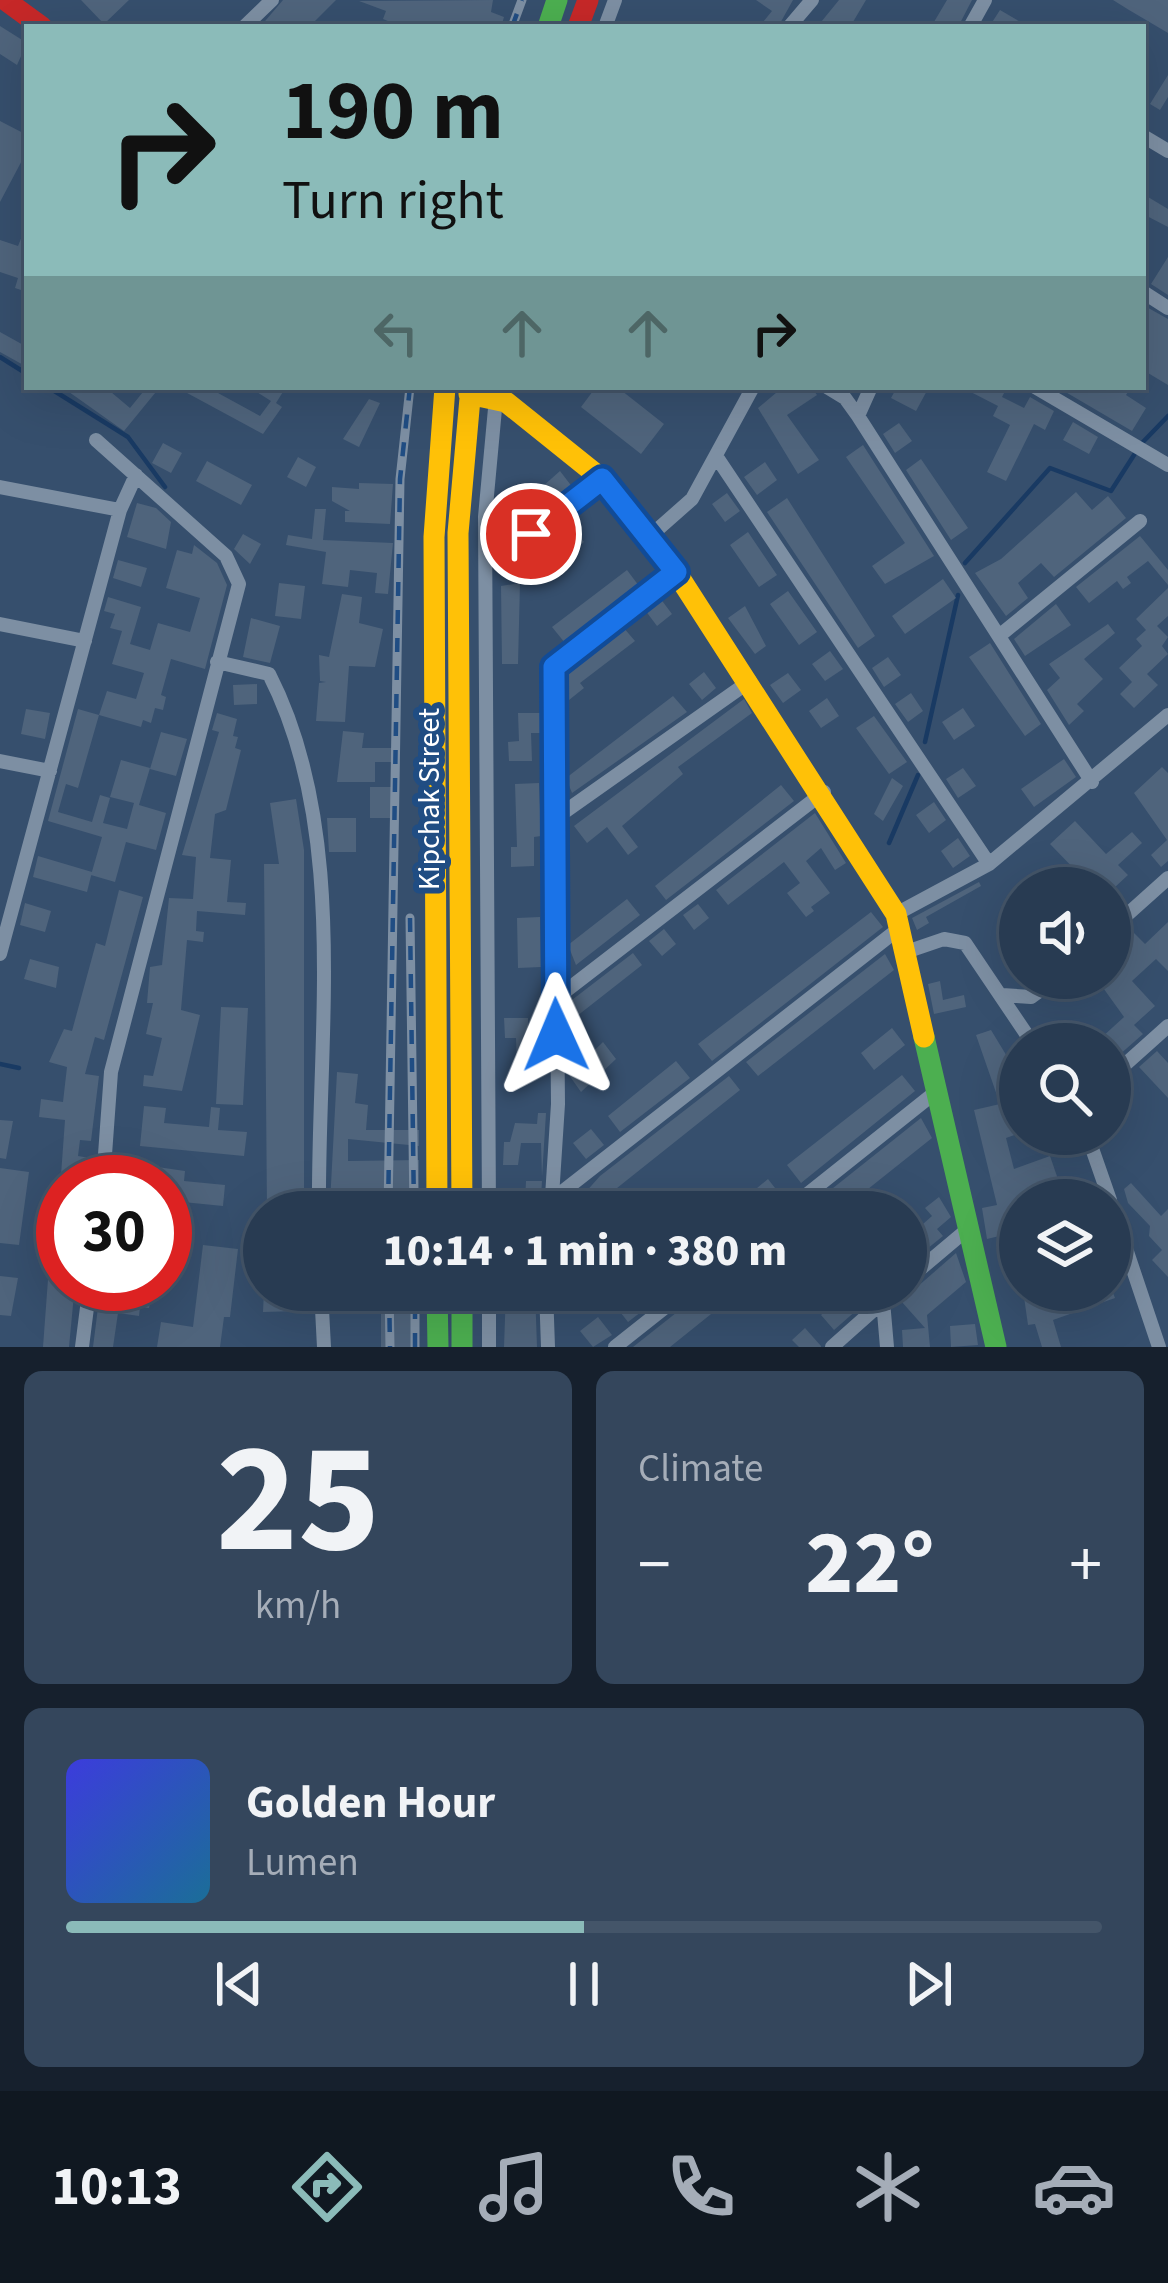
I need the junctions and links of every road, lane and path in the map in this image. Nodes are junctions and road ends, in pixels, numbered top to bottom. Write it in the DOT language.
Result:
graph roads {
  1 [pos="5,0"];
  2 [pos="272,0"];
  3 [pos="812,0"];
  4 [pos="38,24"];
  5 [pos="247,24"];
  6 [pos="792,24"];
  7 [pos="445,390"];
  8 [pos="750,390"];
  9 [pos="831,390"];
  10 [pos="870,390"];
  11 [pos="1040,390"];
  12 [pos="470,391"];
  13 [pos="496,393"];
  14 [pos="858,416"];
  15 [pos="96,440"];
  16 [pos="716,456"];
  17 [pos="1168,465"];
  18 [pos="136,475"];
  19 [pos="602,479"];
  20 [pos="0,488"];
  21 [pos="120,510"];
  22 [pos="1140,521"];
  23 [pos="531,534"];
  24 [pos="649,538"];
  25 [pos="676,572"];
  26 [pos="0,624"];
  27 [pos="999,636"];
  28 [pos="85,640"];
  29 [pos="217,662"];
  30 [pos="750,682"];
  31 [pos="1168,715"];
  32 [pos="0,761"];
  33 [pos="50,771"];
  34 [pos="1092,782"];
  35 [pos="824,792"];
  36 [pos="553,820"];
  37 [pos="989,864"];
  38 [pos="1168,878"];
  39 [pos="8,897"];
  40 [pos="1131,911"];
  41 [pos="898,920"];
  42 [pos="906,952"];
  43 [pos="0,954"];
  44 [pos="999,991"];
  45 [pos="554,1000"];
  46 [pos="1168,1026"];
  47 [pos="1131,1059"];
  48 [pos="937,1091"];
  49 [pos="105,1155"];
  50 [pos="320,1191"];
  51 [pos="437,1191"];
  52 [pos="462,1191"];
  53 [pos="489,1191"];
  54 [pos="553,1191"];
  55 [pos="570,1191"];
  56 [pos="811,1191"];
  57 [pos="969,1228"];
  58 [pos="927,1263"];
  59 [pos="1131,1264"];
  60 [pos="87,1311"];
  61 [pos="322,1311"];
  62 [pos="437,1311"];
  63 [pos="462,1311"];
  64 [pos="489,1311"];
  65 [pos="547,1311"];
  66 [pos="660,1311"];
  67 [pos="872,1311"];
  68 [pos="889,1311"];
  69 [pos="82,1347"];
  70 [pos="324,1347"];
  71 [pos="438,1347"];
  72 [pos="462,1347"];
  73 [pos="490,1347"];
  74 [pos="548,1347"];
  75 [pos="615,1347"];
  76 [pos="832,1347"];
  77 [pos="887,1347"];
  78 [pos="996,1347"];
  79 [pos="1159,1347"];
  1 -- 4 [label="main road"];
  2 -- 5 [label="street"];
  3 -- 6 [label="street"];
  7 -- 51 [label="main road, Kipchak Street"];
  8 -- 16 [label="street"];
  9 -- 14 [label="street"];
  10 -- 14 [label="street"];
  11 -- 17 [label="street"];
  12 -- 13 [label="main road"];
  12 -- 52 [label="main road, Kipchak Street"];
  13 -- 19 [label="main road"];
  13 -- 53 [label="street"];
  14 -- 27 [label="street"];
  15 -- 18 [label="street"];
  16 -- 24 [label="street"];
  16 -- 37 [label="street"];
  18 -- 21 [label="street"];
  18 -- 29 [label="street"];
  19 -- 23 [label="street"];
  19 -- 24 [label="main road"];
  20 -- 21 [label="street"];
  21 -- 28 [label="street"];
  22 -- 27 [label="street"];
  24 -- 25 [label="main road"];
  25 -- 30 [label="main road"];
  25 -- 36 [label="street"];
  26 -- 28 [label="street"];
  27 -- 34 [label="street"];
  28 -- 33 [label="street"];
  29 -- 49 [label="street"];
  29 -- 50 [label="street"];
  30 -- 35 [label="main road"];
  30 -- 36 [label="street"];
  31 -- 34 [label="street"];
  32 -- 33 [label="street"];
  33 -- 39 [label="street"];
  34 -- 37 [label="street"];
  35 -- 41 [label="main road"];
  35 -- 45 [label="street"];
  36 -- 45 [label="street"];
  37 -- 41 [label="street"];
  38 -- 40 [label="street"];
  39 -- 43 [label="street"];
  41 -- 42 [label="main road"];
  41 -- 55 [label="street"];
  42 -- 44 [label="street"];
  42 -- 48 [label="main road"];
  45 -- 54 [label="street"];
  46 -- 47 [label="street"];
  48 -- 56 [label="street"];
  48 -- 57 [label="main road"];
  57 -- 58 [label="street"];
  57 -- 78 [label="main road"];
  59 -- 79 [label="street"];
  60 -- 69 [label="street"];
  61 -- 70 [label="street"];
  62 -- 71 [label="main road"];
  63 -- 72 [label="main road"];
  64 -- 73 [label="street"];
  65 -- 74 [label="street"];
  66 -- 75 [label="street"];
  67 -- 76 [label="street"];
  68 -- 77 [label="street"];
}
